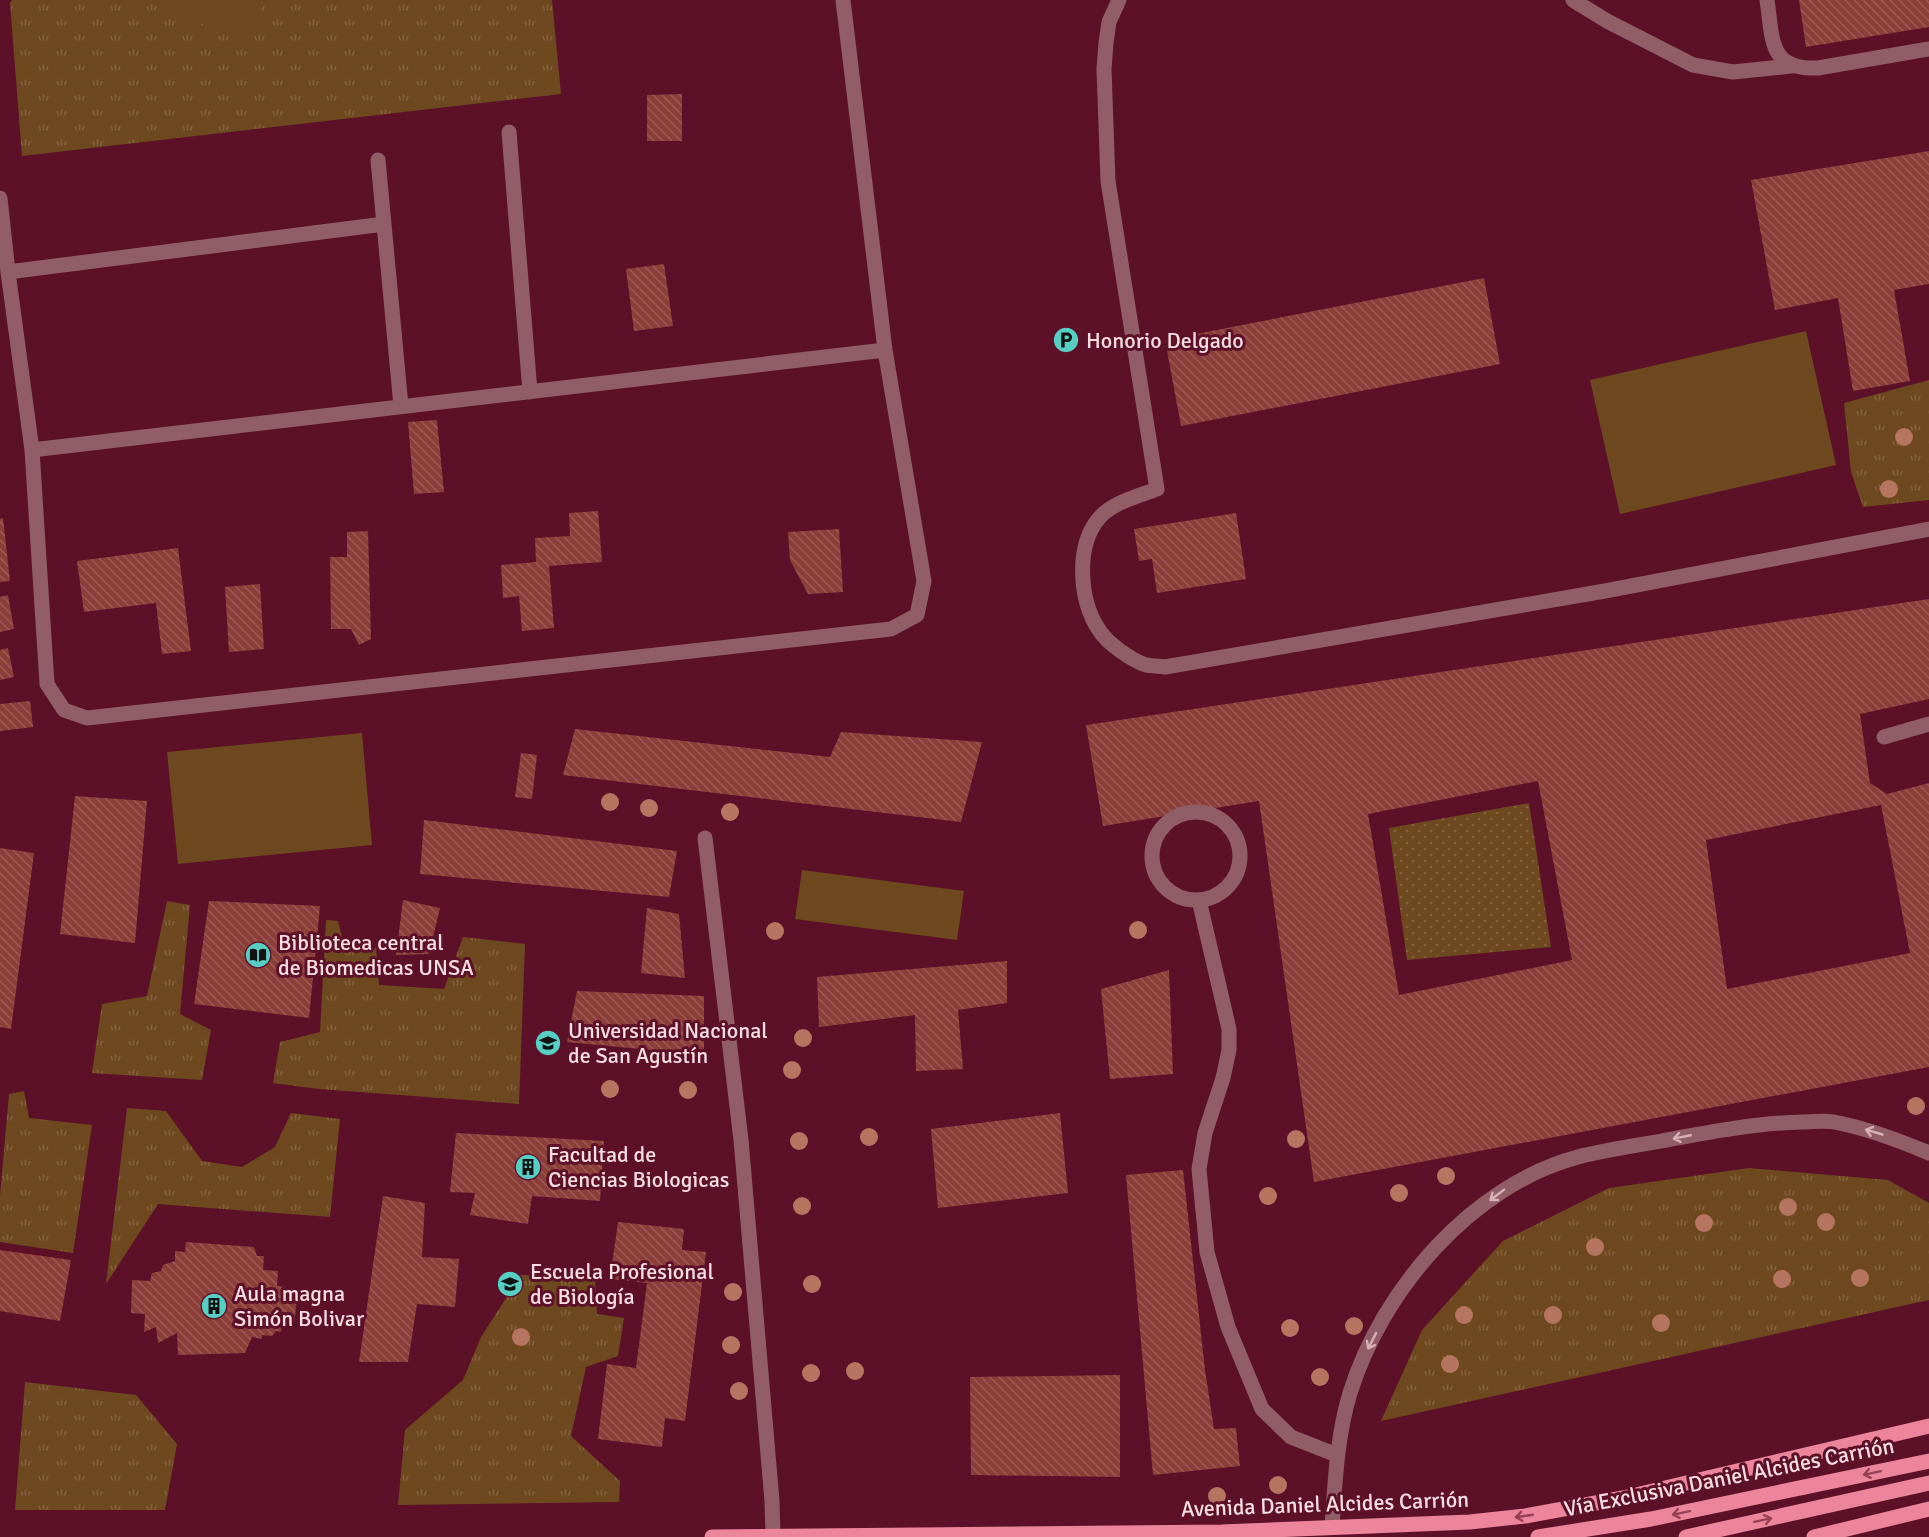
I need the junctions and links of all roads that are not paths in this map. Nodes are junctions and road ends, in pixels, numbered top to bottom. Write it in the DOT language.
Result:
graph roads {
  1 [pos="843,0"];
  2 [pos="1119,0"];
  3 [pos="1573,0"];
  4 [pos="1767,0"];
  5 [pos="1929,49"];
  6 [pos="1791,66"];
  7 [pos="509,132"];
  8 [pos="378,160"];
  9 [pos="0,198"];
  10 [pos="384,224"];
  11 [pos="8,272"];
  12 [pos="885,350"];
  13 [pos="530,392"];
  14 [pos="401,406"];
  15 [pos="32,450"];
  16 [pos="1929,529"];
  17 [pos="1929,724"];
  18 [pos="1884,737"];
  19 [pos="705,838"];
  20 [pos="1198,900"];
  21 [pos="1929,1153"];
  22 [pos="1929,1426"];
  23 [pos="1337,1455"];
  24 [pos="1929,1461"];
  25 [pos="1929,1483"];
  26 [pos="1929,1509"];
  27 [pos="1332,1527"];
  28 [pos="773,1536"];
  29 [pos="712,1537"];
  30 [pos="1538,1537"];
  31 [pos="1686,1537"];
  32 [pos="1814,1537"];
  1 -- 12 [label="street"];
  2 -- 16 [label="street"];
  3 -- 6 [label="street"];
  4 -- 6 [label="street"];
  5 -- 6 [label="street"];
  7 -- 13 [label="street"];
  8 -- 10 [label="street"];
  9 -- 11 [label="street"];
  10 -- 11 [label="street"];
  10 -- 14 [label="street"];
  11 -- 15 [label="street"];
  12 -- 13 [label="street"];
  12 -- 15 [label="street"];
  13 -- 14 [label="street"];
  14 -- 15 [label="street"];
  17 -- 18 [label="street"];
  19 -- 28 [label="street"];
  20 -- 20 [label="street"];
  20 -- 23 [label="street"];
  21 -- 23 [label="street, one-way"];
  22 -- 27 [label="main road, Avenida Daniel Alcides Carrión, one-way"];
  23 -- 27 [label="street"];
  24 -- 30 [label="main road, Vía Exclusiva Daniel Alcides Carrión, one-way"];
  31 -- 25 [label="main road, Vía Exclusiva Daniel Alcides Carrión, one-way"];
  26 -- 32 [label="main road"];
  27 -- 28 [label="main road, Avenida Daniel Alcides Carrión"];
  28 -- 29 [label="main road, Avenida Daniel Alcides Carrión"];
}
